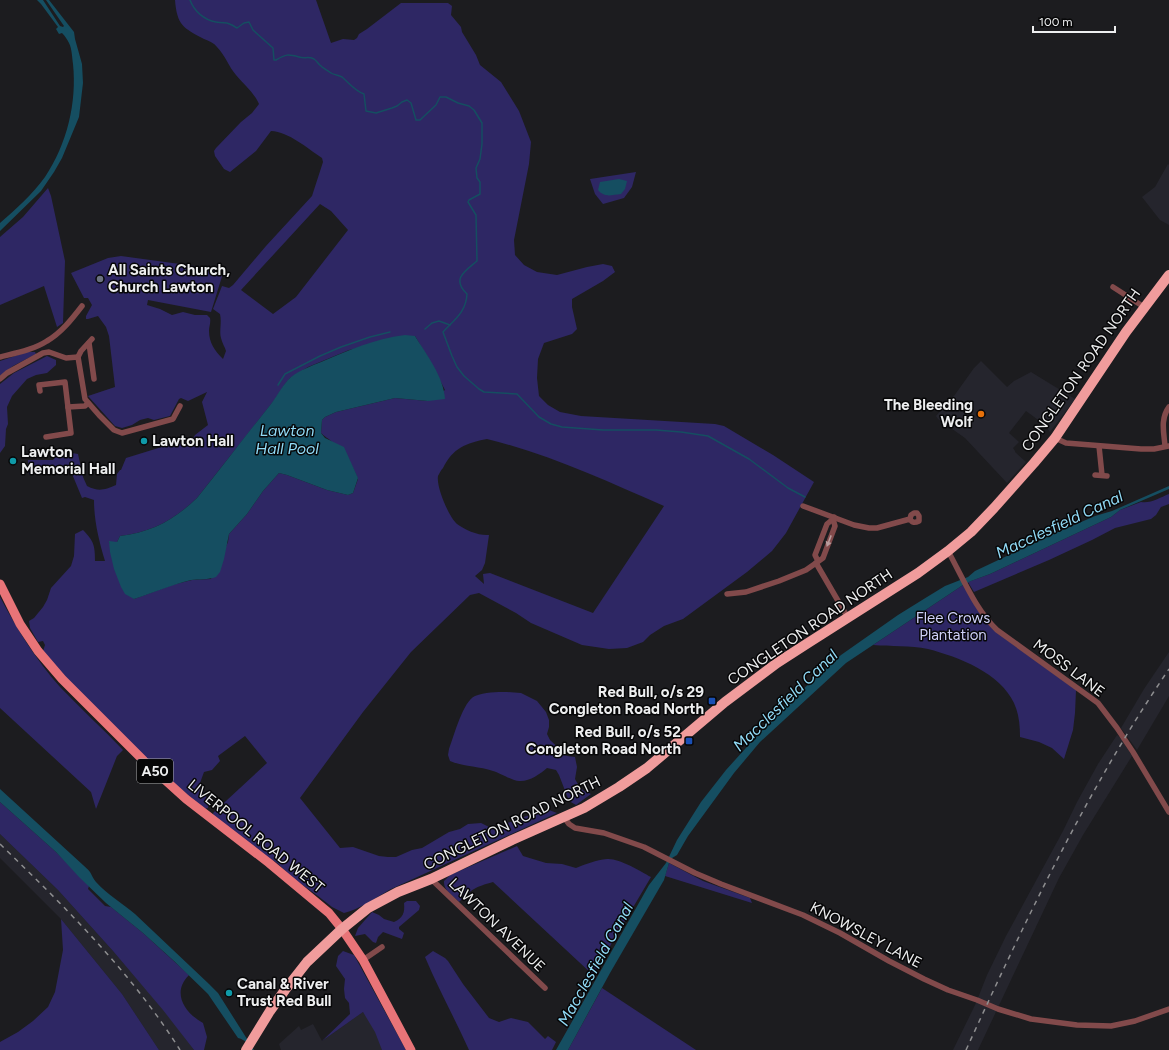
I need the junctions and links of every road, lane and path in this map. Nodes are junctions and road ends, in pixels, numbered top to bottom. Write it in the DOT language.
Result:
graph roads {
  1 [pos="1169,275"];
  2 [pos="1112,287"];
  3 [pos="82,306"];
  4 [pos="1144,307"];
  5 [pos="35,347"];
  6 [pos="42,353"];
  7 [pos="0,357"];
  8 [pos="78,357"];
  9 [pos="0,379"];
  10 [pos="94,379"];
  11 [pos="40,391"];
  12 [pos="88,403"];
  13 [pos="180,406"];
  14 [pos="68,407"];
  15 [pos="1169,407"];
  16 [pos="46,437"];
  17 [pos="1055,438"];
  18 [pos="1099,446"];
  19 [pos="1167,446"];
  20 [pos="1101,475"];
  21 [pos="803,506"];
  22 [pos="833,518"];
  23 [pos="910,519"];
  24 [pos="948,551"];
  25 [pos="817,562"];
  26 [pos="0,584"];
  27 [pos="727,594"];
  28 [pos="848,618"];
  29 [pos="1169,812"];
  30 [pos="563,816"];
  31 [pos="431,879"];
  32 [pos="342,929"];
  33 [pos="382,947"];
  34 [pos="363,960"];
  35 [pos="545,988"];
  36 [pos="1169,1009"];
  37 [pos="246,1050"];
  38 [pos="411,1050"];
  1 -- 4 [label="highway, CONGLETON ROAD NORTH"];
  2 -- 4 [label="street"];
  3 -- 5 [label="street"];
  4 -- 17 [label="highway, CONGLETON ROAD NORTH"];
  5 -- 6 [label="street"];
  5 -- 7 [label="street"];
  6 -- 8 [label="street"];
  6 -- 9 [label="street"];
  8 -- 10 [label="street"];
  8 -- 12 [label="street"];
  11 -- 14 [label="street"];
  12 -- 13 [label="street"];
  12 -- 14 [label="street"];
  14 -- 16 [label="street"];
  15 -- 19 [label="street"];
  17 -- 18 [label="street"];
  17 -- 24 [label="highway, CONGLETON ROAD NORTH"];
  18 -- 19 [label="street"];
  18 -- 20 [label="street"];
  21 -- 22 [label="street"];
  22 -- 23 [label="street"];
  22 -- 25 [label="street"];
  24 -- 28 [label="highway, CONGLETON ROAD NORTH"];
  24 -- 29 [label="street, MOSS LANE"];
  25 -- 27 [label="street"];
  25 -- 28 [label="street"];
  26 -- 32 [label="main road, LIVERPOOL ROAD WEST / A50"];
  28 -- 30 [label="highway, CONGLETON ROAD NORTH"];
  30 -- 31 [label="highway, CONGLETON ROAD NORTH"];
  30 -- 36 [label="street, KNOWSLEY LANE"];
  31 -- 32 [label="highway, CONGLETON ROAD NORTH"];
  31 -- 35 [label="street, LAWTON AVENUE"];
  32 -- 34 [label="main road, A50"];
  32 -- 37 [label="highway, CONGLETON ROAD NORTH"];
  33 -- 34 [label="street"];
  34 -- 38 [label="main road, A50"];
}
